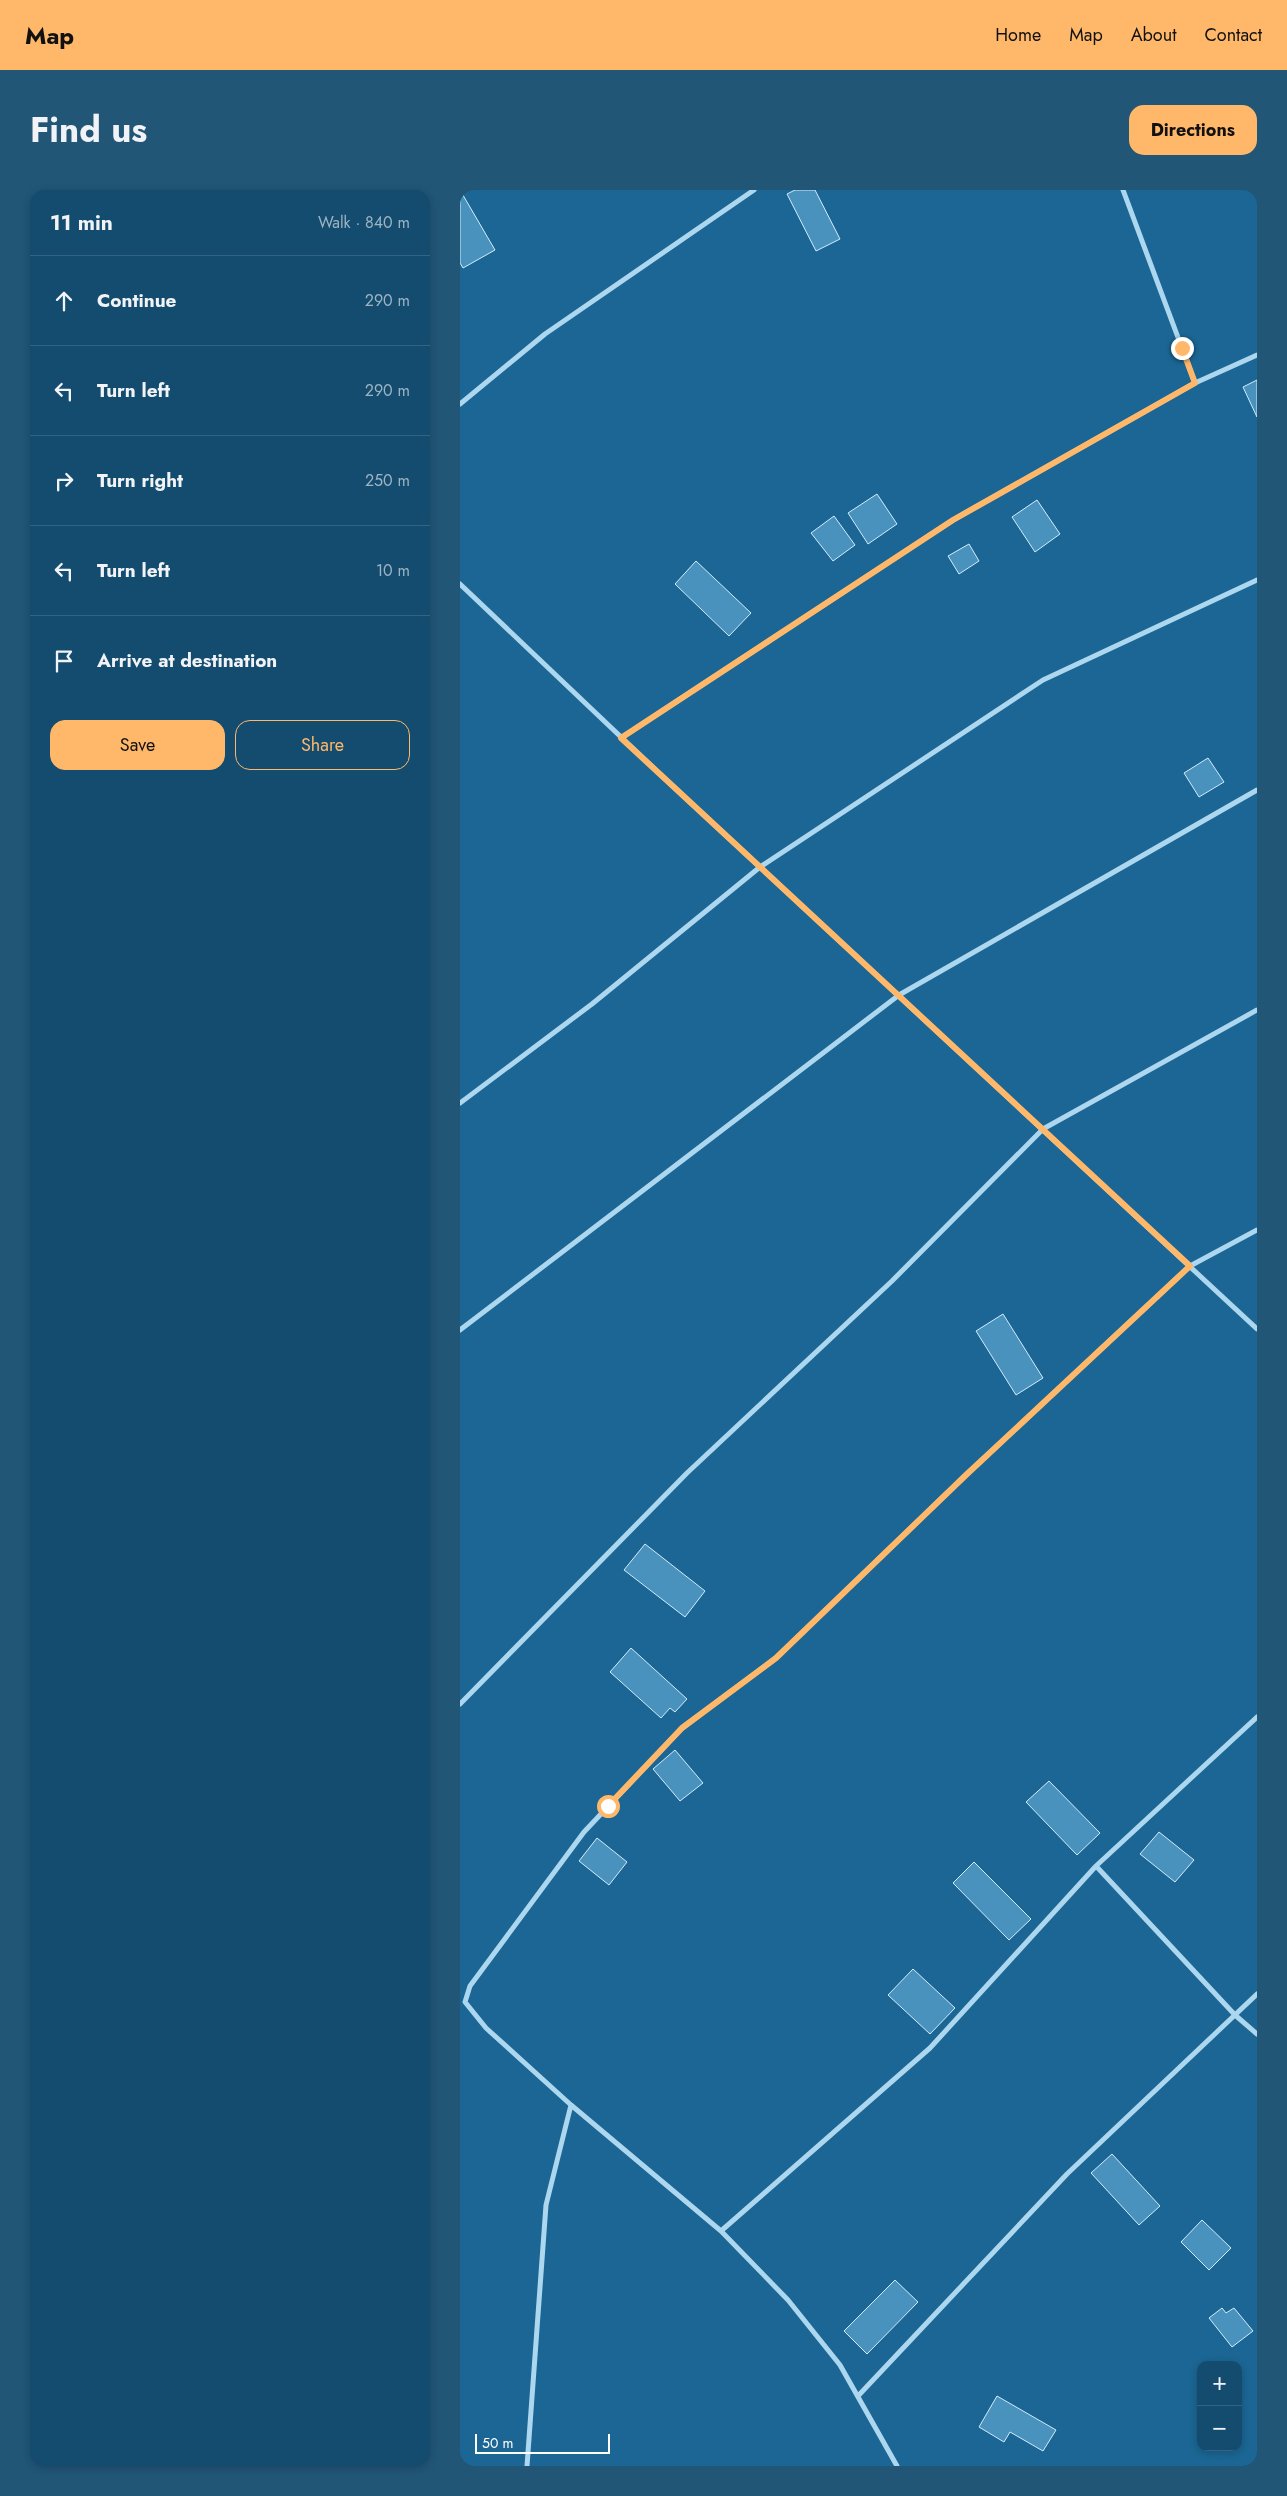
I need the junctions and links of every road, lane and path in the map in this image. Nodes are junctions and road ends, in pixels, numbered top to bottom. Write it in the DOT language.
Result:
graph roads {
  1 [pos="754,190"];
  2 [pos="1123,190"];
  3 [pos="1257,355"];
  4 [pos="1195,383"];
  5 [pos="460,404"];
  6 [pos="1257,580"];
  7 [pos="460,584"];
  8 [pos="621,738"];
  9 [pos="1257,790"];
  10 [pos="760,867"];
  11 [pos="899,996"];
  12 [pos="1257,1010"];
  13 [pos="460,1103"];
  14 [pos="1043,1129"];
  15 [pos="1257,1230"];
  16 [pos="1190,1266"];
  17 [pos="1257,1329"];
  18 [pos="460,1330"];
  19 [pos="460,1704"];
  20 [pos="1257,1717"];
  21 [pos="1096,1866"];
  22 [pos="1257,1994"];
  23 [pos="460,1999"];
  24 [pos="465,2002"];
  25 [pos="1235,2015"];
  26 [pos="1257,2034"];
  27 [pos="571,2105"];
  28 [pos="721,2231"];
  29 [pos="858,2396"];
  30 [pos="527,2466"];
  31 [pos="897,2466"];
  1 -- 5 [label="street"];
  2 -- 4 [label="street"];
  3 -- 4 [label="street"];
  4 -- 8 [label="street"];
  6 -- 10 [label="street"];
  7 -- 8 [label="street"];
  8 -- 10 [label="street"];
  9 -- 11 [label="street"];
  10 -- 11 [label="street"];
  10 -- 13 [label="street"];
  11 -- 14 [label="street"];
  11 -- 18 [label="street"];
  12 -- 14 [label="street"];
  14 -- 16 [label="street"];
  14 -- 19 [label="street"];
  15 -- 16 [label="street"];
  16 -- 17 [label="street"];
  16 -- 24 [label="street"];
  20 -- 21 [label="street"];
  21 -- 25 [label="street"];
  21 -- 28 [label="street"];
  22 -- 25 [label="street"];
  23 -- 24 [label="street"];
  24 -- 27 [label="street"];
  25 -- 26 [label="street"];
  25 -- 29 [label="street"];
  27 -- 28 [label="street"];
  27 -- 30 [label="street"];
  28 -- 29 [label="street"];
  29 -- 31 [label="street"];
}
